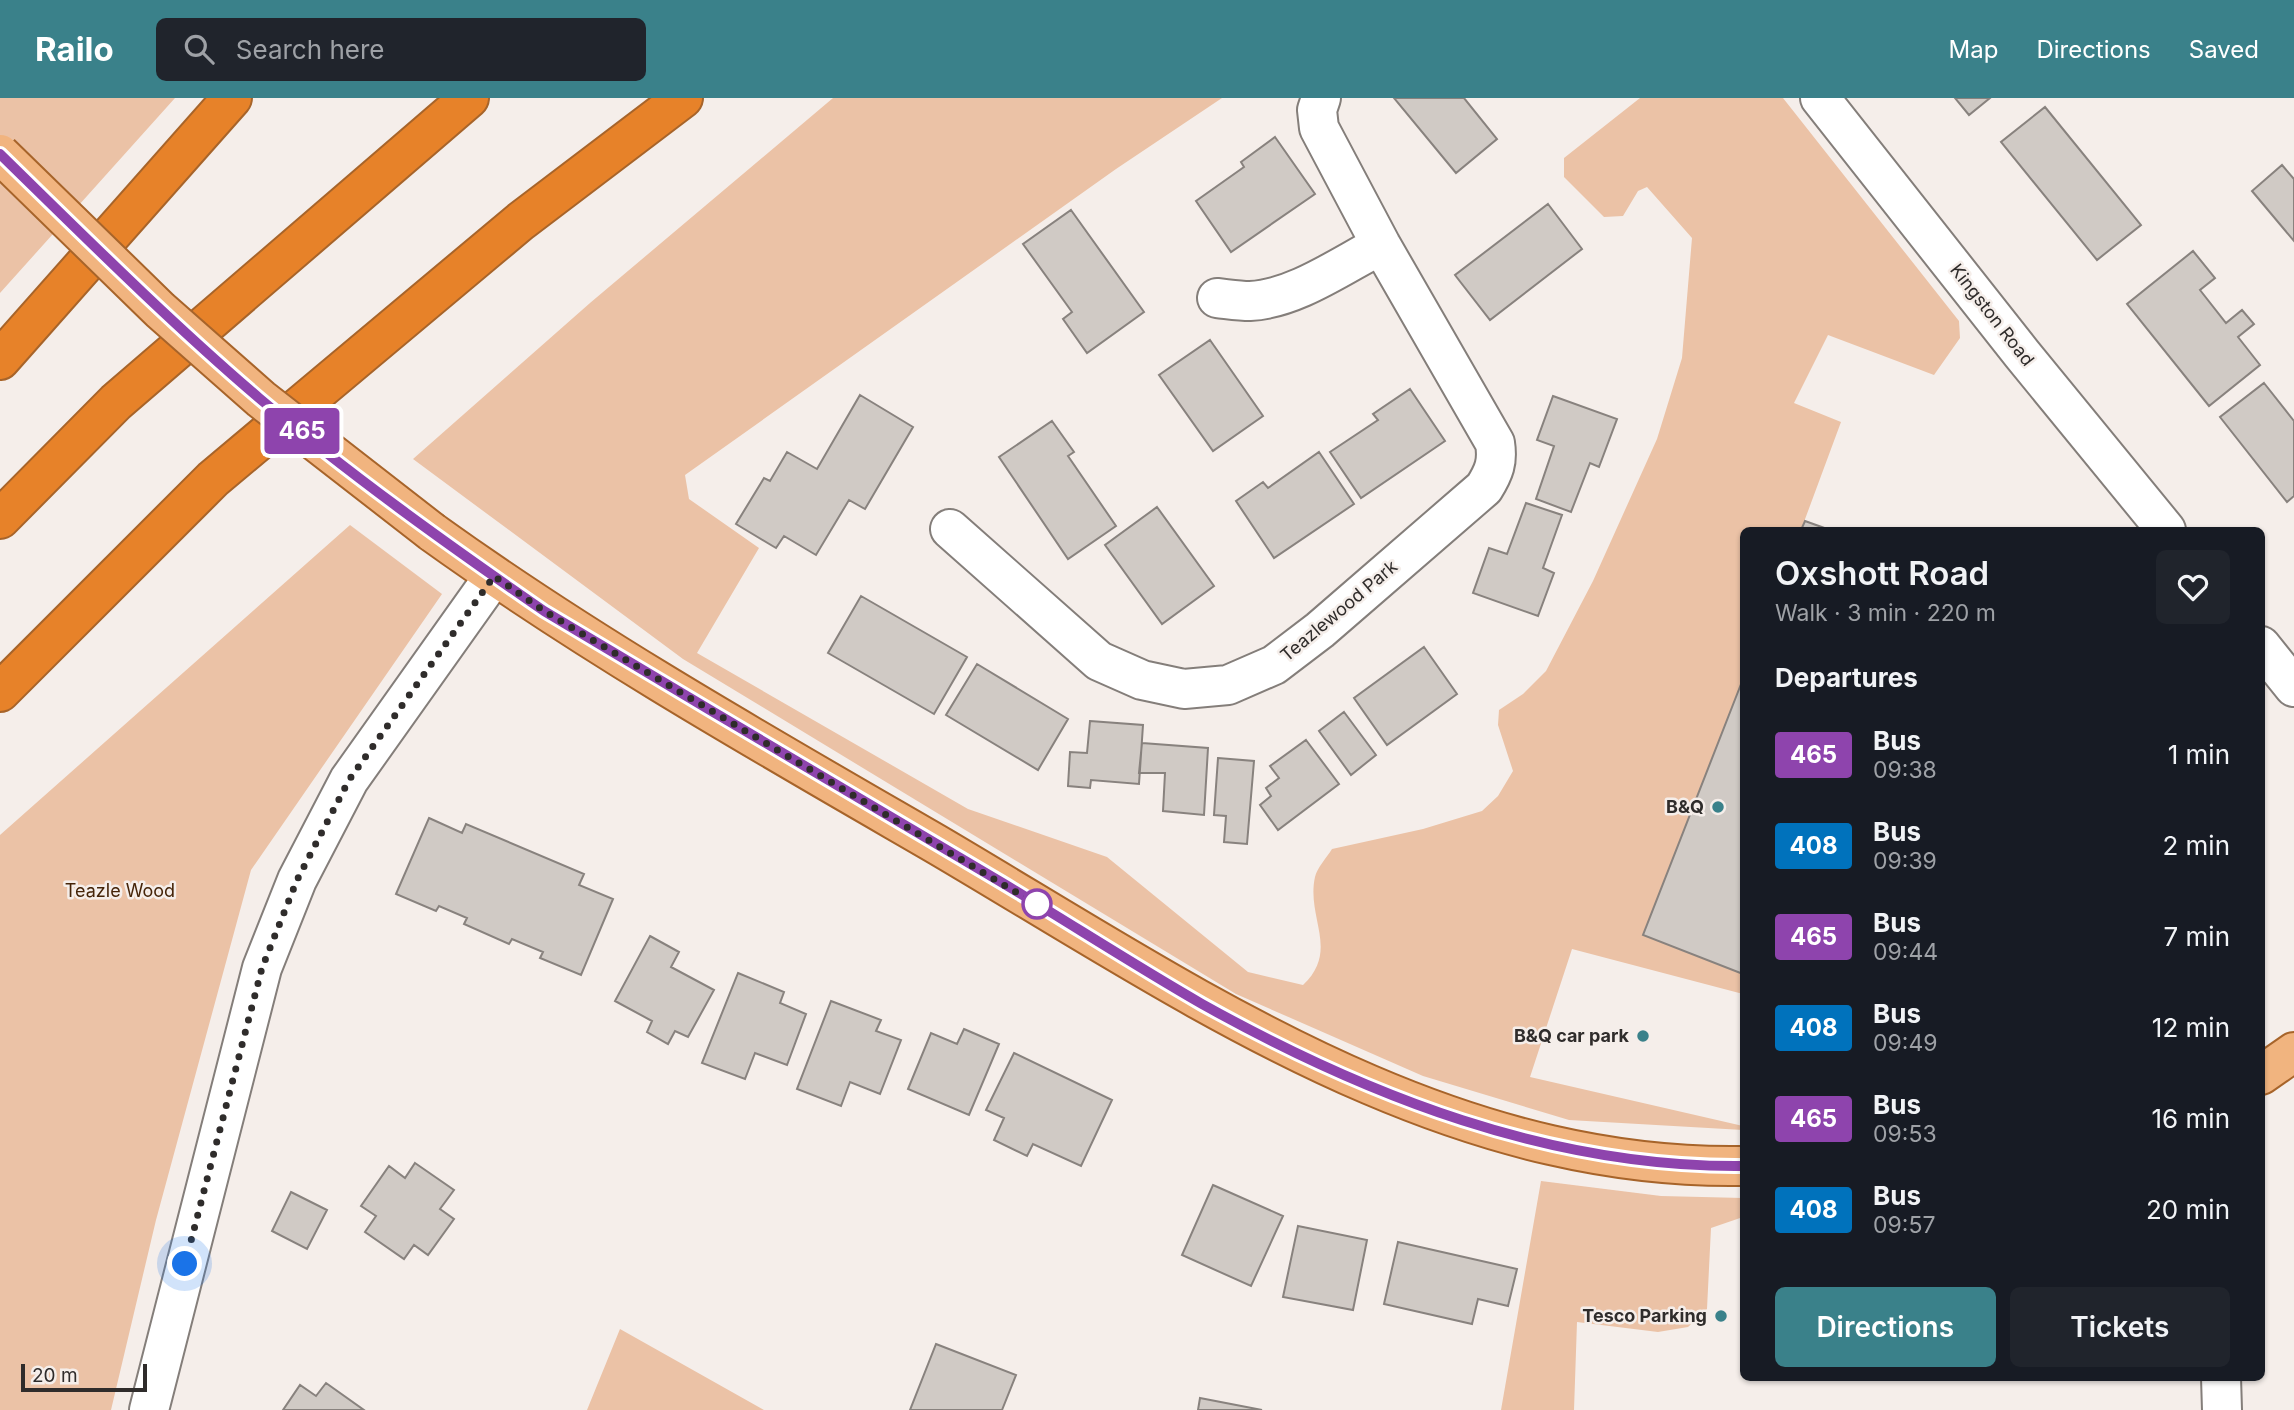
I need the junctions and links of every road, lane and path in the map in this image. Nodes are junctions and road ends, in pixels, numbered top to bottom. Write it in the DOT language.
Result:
graph roads {
  1 [pos="232,98"];
  2 [pos="469,98"];
  3 [pos="683,98"];
  4 [pos="1321,98"];
  5 [pos="1820,98"];
  6 [pos="0,154"];
  7 [pos="1381,245"];
  8 [pos="1217,298"];
  9 [pos="0,360"];
  10 [pos="0,519"];
  11 [pos="2164,527"];
  12 [pos="950,529"];
  13 [pos="494,576"];
  14 [pos="2265,651"];
  15 [pos="2294,687"];
  16 [pos="0,692"];
  17 [pos="2294,1052"];
  18 [pos="2265,1073"];
  19 [pos="2294,1073"];
  20 [pos="2265,1076"];
  21 [pos="1740,1166"];
  22 [pos="2221,1381"];
  23 [pos="149,1410"];
  24 [pos="2222,1410"];
  1 -- 9 [label="highway"];
  2 -- 10 [label="highway"];
  3 -- 16 [label="highway"];
  4 -- 7 [label="street, Teazlewood Park"];
  5 -- 11 [label="street, Kingston Road"];
  6 -- 13 [label="main road, bridge"];
  7 -- 8 [label="street"];
  7 -- 12 [label="street, Teazlewood Park"];
  13 -- 21 [label="main road"];
  13 -- 23 [label="street"];
  14 -- 15 [label="street"];
  17 -- 18 [label="main road"];
  19 -- 20 [label="main road"];
  22 -- 24 [label="street"];
}
